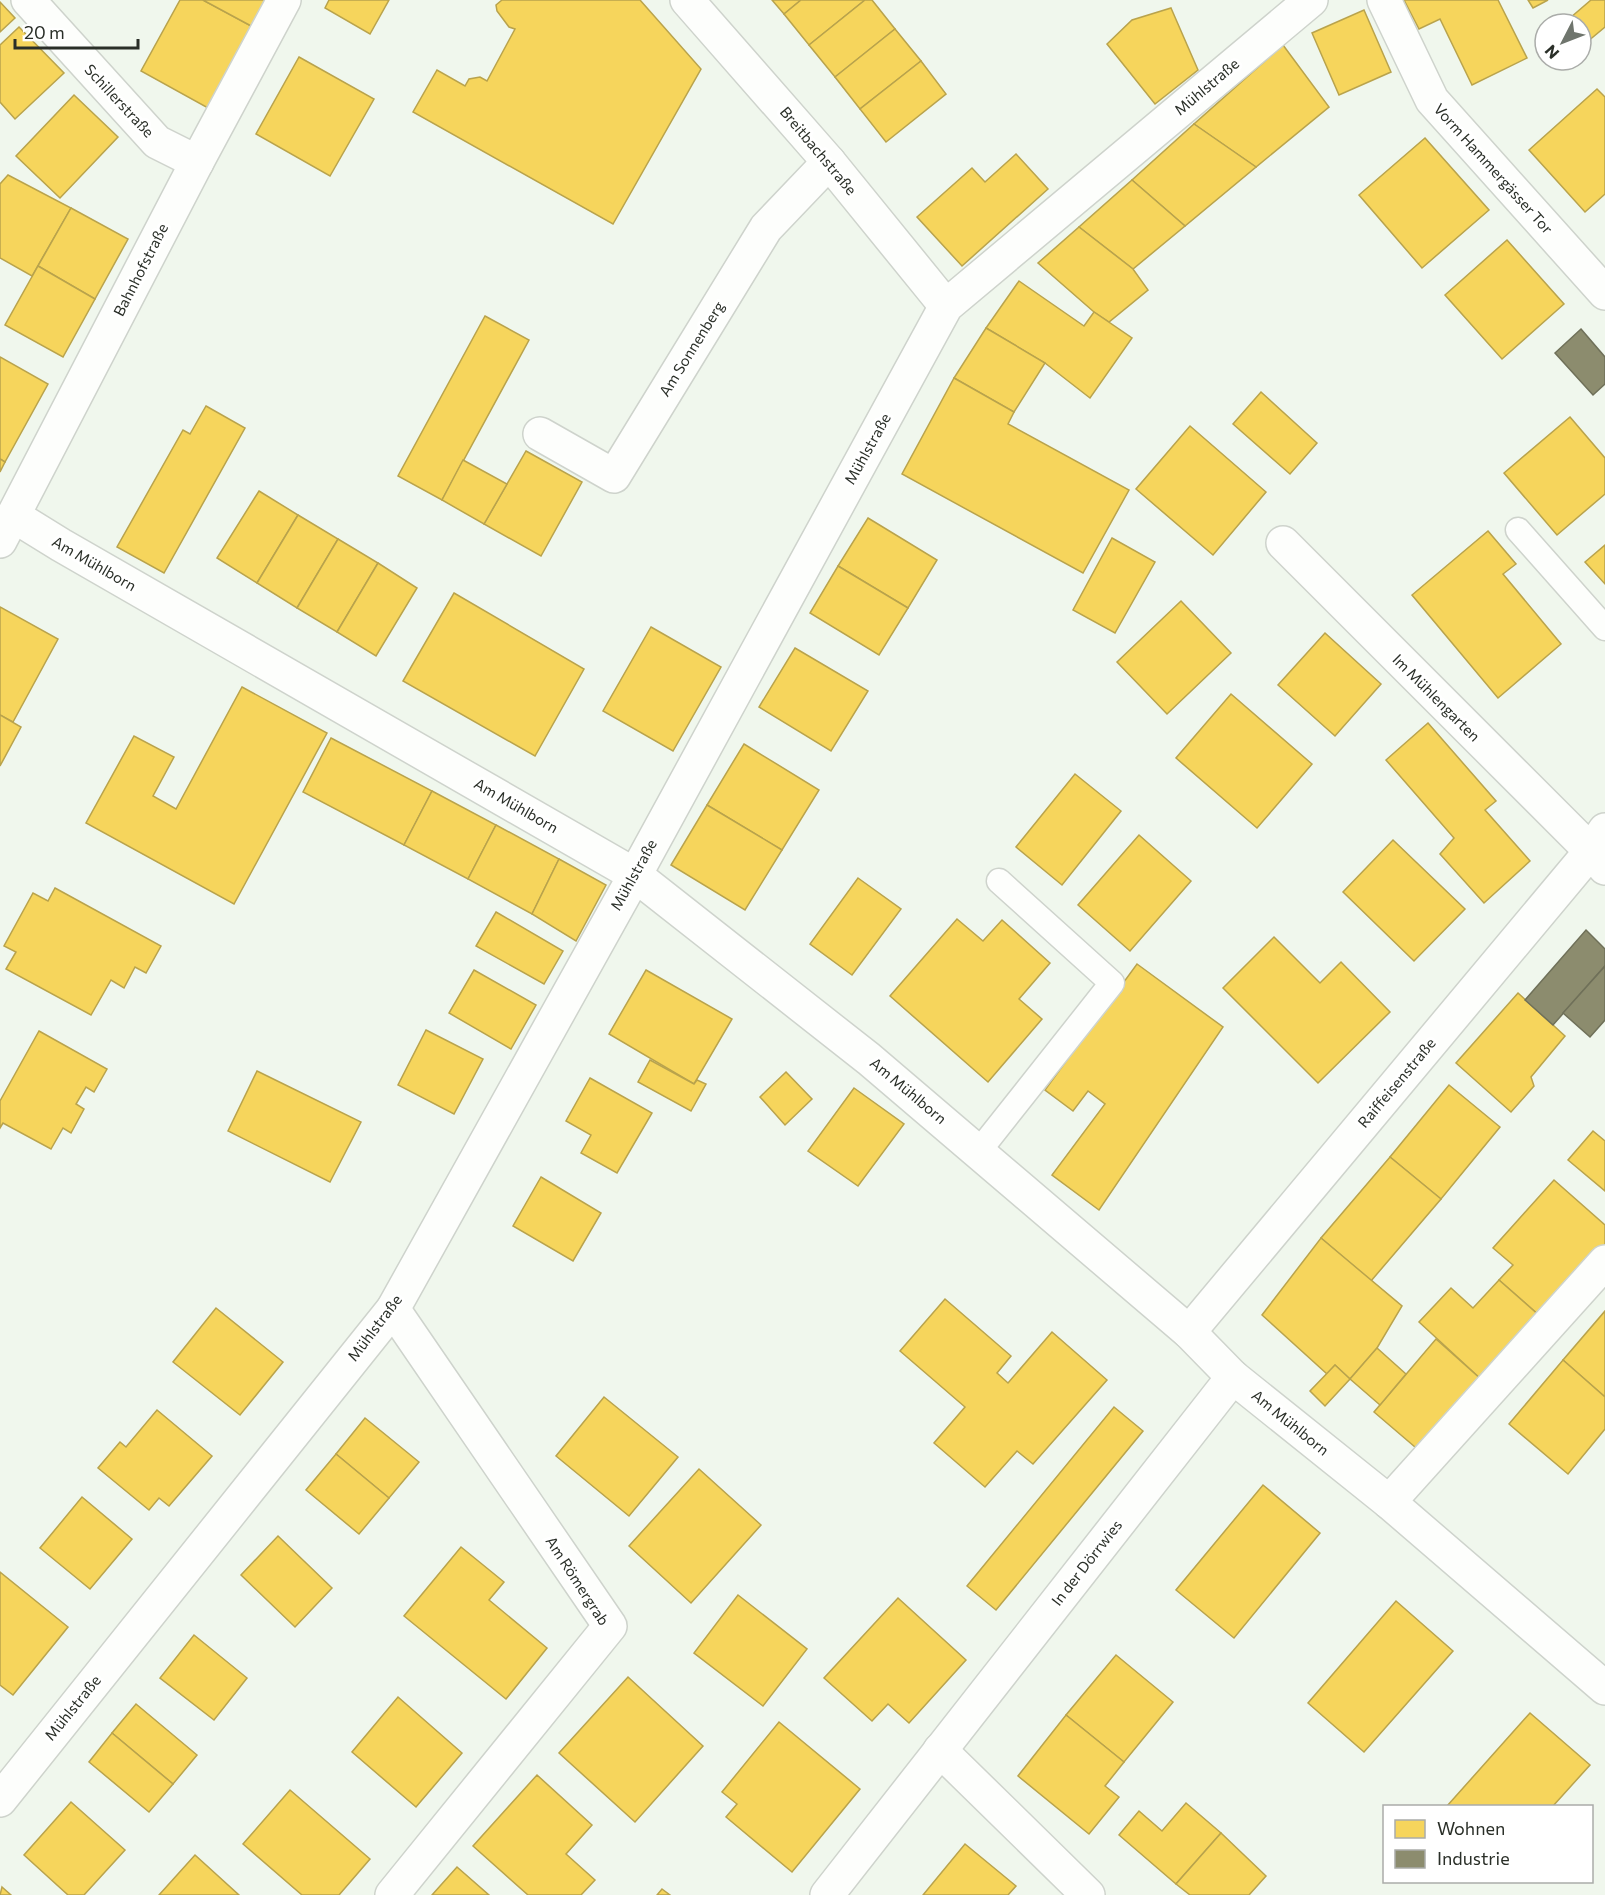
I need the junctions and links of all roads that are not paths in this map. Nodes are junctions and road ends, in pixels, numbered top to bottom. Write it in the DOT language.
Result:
graph roads {
  1 [pos="28,0"];
  2 [pos="284,0"];
  3 [pos="687,0"];
  4 [pos="1311,0"];
  5 [pos="1384,0"];
  6 [pos="197,162"];
  7 [pos="829,162"];
  8 [pos="1605,293"];
  9 [pos="946,306"];
  10 [pos="540,434"];
  11 [pos="7,528"];
  12 [pos="1518,530"];
  13 [pos="1283,543"];
  14 [pos="1605,628"];
  15 [pos="1600,850"];
  16 [pos="635,875"];
  17 [pos="999,881"];
  18 [pos="980,1151"];
  19 [pos="1605,1262"];
  20 [pos="393,1309"];
  21 [pos="1189,1332"];
  22 [pos="1233,1377"];
  23 [pos="1389,1502"];
  24 [pos="1605,1688"];
  25 [pos="940,1750"];
  26 [pos="0,1800"];
  27 [pos="392,1895"];
  28 [pos="827,1895"];
  29 [pos="1088,1895"];
  1 -- 6 [label="street, Schillerstraße"];
  2 -- 6 [label="street, Bahnhofstraße"];
  3 -- 7 [label="street, Breitbachstraße"];
  4 -- 9 [label="street, Mühlstraße"];
  5 -- 8 [label="street, Vorm Hammergässer Tor"];
  6 -- 11 [label="street, Bahnhofstraße"];
  7 -- 9 [label="street, Breitbachstraße"];
  7 -- 10 [label="street, Am Sonnenberg"];
  9 -- 16 [label="street, Mühlstraße"];
  11 -- 16 [label="street, Am Mühlborn"];
  12 -- 14 [label="lane"];
  13 -- 15 [label="street, Im Mühlengarten"];
  15 -- 21 [label="street, Raiffeisenstraße"];
  16 -- 18 [label="street, Am Mühlborn"];
  16 -- 20 [label="street, Mühlstraße"];
  17 -- 18 [label="lane"];
  18 -- 21 [label="street, Am Mühlborn"];
  19 -- 23 [label="street"];
  20 -- 26 [label="street, Mühlstraße"];
  20 -- 27 [label="street, Am Römergrab"];
  21 -- 22 [label="street, Am Mühlborn"];
  22 -- 23 [label="street, Am Mühlborn"];
  22 -- 25 [label="street, In der Dörrwies"];
  23 -- 24 [label="street, Am Mühlborn"];
  25 -- 28 [label="street, In der Dörrwies"];
  25 -- 29 [label="street"];
}
